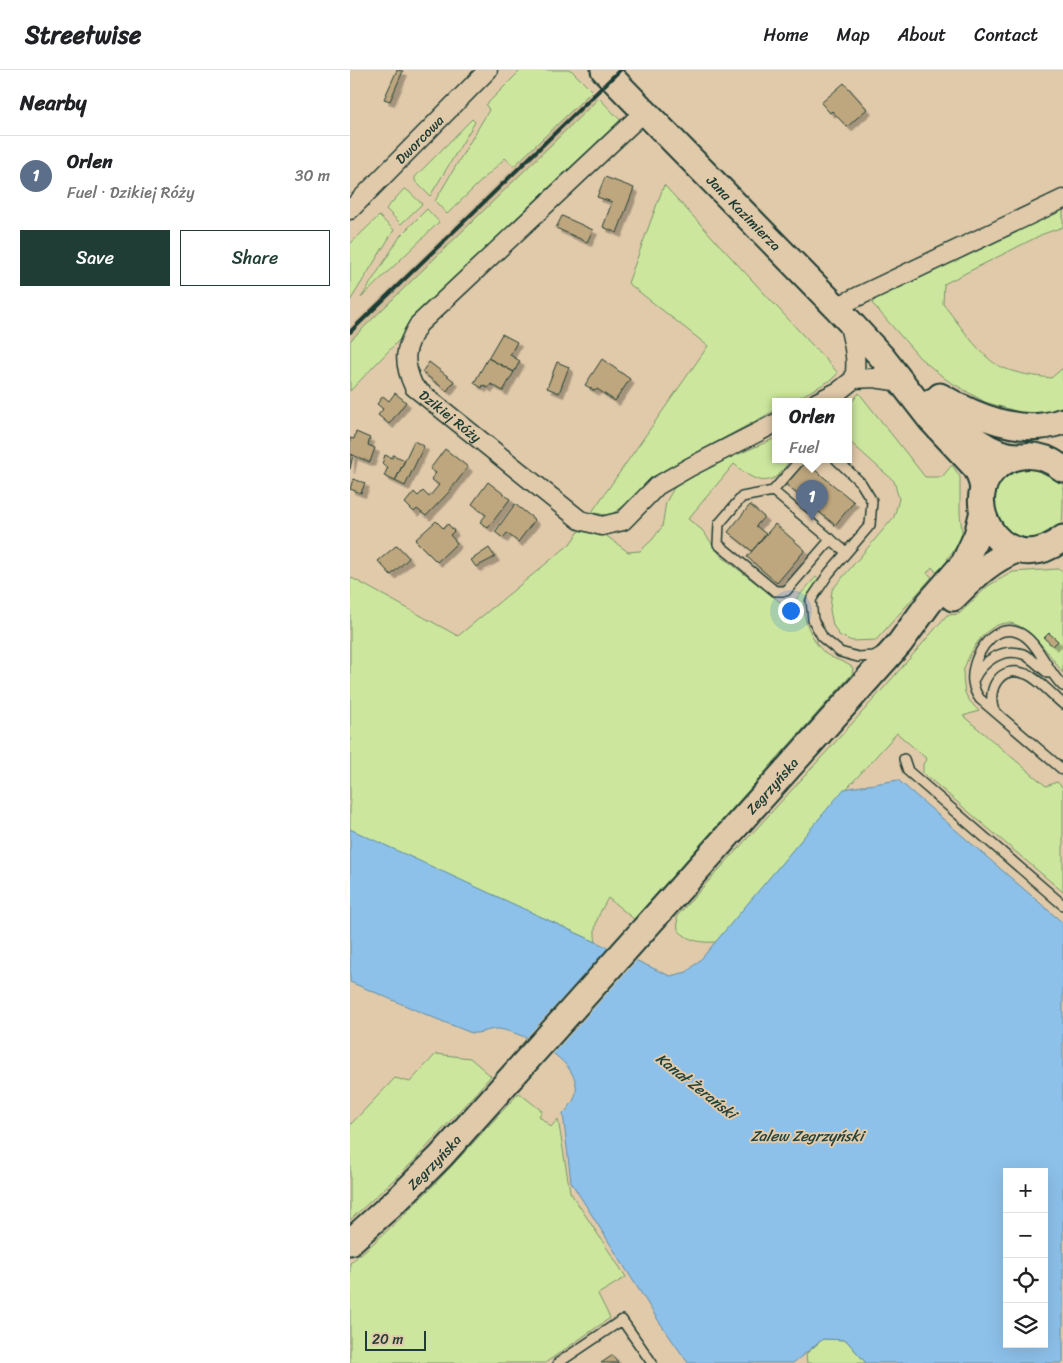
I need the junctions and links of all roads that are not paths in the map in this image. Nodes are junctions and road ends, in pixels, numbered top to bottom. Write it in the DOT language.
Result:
graph roads {
  1 [pos="488,70"];
  2 [pos="604,70"];
  3 [pos="644,111"];
  4 [pos="1063,198"];
  5 [pos="350,210"];
  6 [pos="841,313"];
  7 [pos="854,379"];
  8 [pos="906,381"];
  9 [pos="825,398"];
  10 [pos="1063,421"];
  11 [pos="772,425"];
  12 [pos="1047,457"];
  13 [pos="797,463"];
  14 [pos="840,463"];
  15 [pos="983,488"];
  16 [pos="773,491"];
  17 [pos="982,515"];
  18 [pos="830,539"];
  19 [pos="1056,546"];
  20 [pos="1017,550"];
  21 [pos="846,552"];
  22 [pos="900,643"];
  23 [pos="973,682"];
  24 [pos="1060,683"];
  25 [pos="1063,704"];
  26 [pos="994,711"];
  27 [pos="904,759"];
  28 [pos="1063,770"];
  29 [pos="1063,905"];
  30 [pos="350,1242"];
  31 [pos="558,1363"];
  32 [pos="652,1363"];
  1 -- 5 [label="street, Dworcowa"];
  2 -- 3 [label="main road, Jana Kazimierza"];
  3 -- 6 [label="main road, Jana Kazimierza"];
  3 -- 11 [label="street, Dzikiej Róży"];
  4 -- 6 [label="street"];
  6 -- 7 [label="street"];
  6 -- 8 [label="main road, Jana Kazimierza"];
  7 -- 8 [label="street"];
  7 -- 9 [label="street"];
  8 -- 10 [label="main road"];
  8 -- 12 [label="main road, Jana Kazimierza"];
  8 -- 15 [label="main road, Jana Kazimierza"];
  12 -- 15 [label="main road"];
  13 -- 16 [label="lane"];
  14 -- 21 [label="lane"];
  15 -- 17 [label="main road, Zegrzyńska"];
  16 -- 18 [label="lane"];
  16 -- 18 [label="lane"];
  17 -- 20 [label="main road"];
  17 -- 22 [label="main road, Zegrzyńska"];
  18 -- 21 [label="lane"];
  19 -- 20 [label="main road"];
  20 -- 22 [label="main road, Zegrzyńska"];
  21 -- 22 [label="lane"];
  22 -- 30 [label="main road, Zegrzyńska"];
  23 -- 24 [label="lane"];
  23 -- 24 [label="lane"];
  23 -- 26 [label="lane"];
  25 -- 26 [label="lane"];
  26 -- 28 [label="lane"];
  27 -- 29 [label="lane"];
  31 -- 32 [label="lane"];
}
